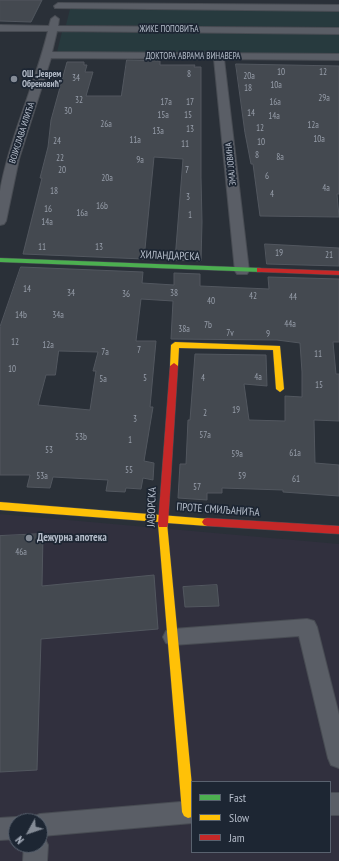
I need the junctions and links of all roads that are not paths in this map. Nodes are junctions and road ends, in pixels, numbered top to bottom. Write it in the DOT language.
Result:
graph roads {
  1 [pos="59,3"];
  2 [pos="339,8"];
  3 [pos="0,28"];
  4 [pos="53,28"];
  5 [pos="339,31"];
  6 [pos="47,55"];
  7 [pos="219,56"];
  8 [pos="339,57"];
  9 [pos="0,221"];
  10 [pos="0,260"];
  11 [pos="242,271"];
  12 [pos="339,274"];
  13 [pos="280,389"];
  14 [pos="0,506"];
  15 [pos="162,519"];
  16 [pos="339,530"];
  17 [pos="173,637"];
  18 [pos="339,758"];
  19 [pos="190,812"];
  20 [pos="48,825"];
  1 -- 2 [label="street"];
  1 -- 4 [label="street, ВОЈИСЛАВА ИЛИЋА"];
  3 -- 4 [label="street, ЖИКЕ ПОПОВИЋА"];
  4 -- 5 [label="street, ЖИКЕ ПОПОВИЋА"];
  4 -- 6 [label="street, ВОЈИСЛАВА ИЛИЋА"];
  6 -- 7 [label="street, ДОКТОРА АВРАМА ВИНАВЕРА"];
  6 -- 9 [label="street, ВОЈИСЛАВА ИЛИЋА"];
  7 -- 8 [label="street, ДОКТОРА АВРАМА ВИНАВЕРА"];
  7 -- 11 [label="street, ЗМАЈ ЈОВИНА"];
  10 -- 11 [label="street, ХИЛАНДАРСКА"];
  11 -- 12 [label="street, ХИЛАНДАРСКА"];
  13 -- 15 [label="street, ЈАВОРСКА"];
  14 -- 15 [label="street, ПРОТЕ СМИЉАНИЋА"];
  15 -- 16 [label="street, ПРОТЕ СМИЉАНИЋА"];
  15 -- 17 [label="street, ЈАВОРСКА"];
  17 -- 18 [label="street"];
  17 -- 19 [label="street, ЈАВОРСКА"];
  19 -- 20 [label="street"];
}
